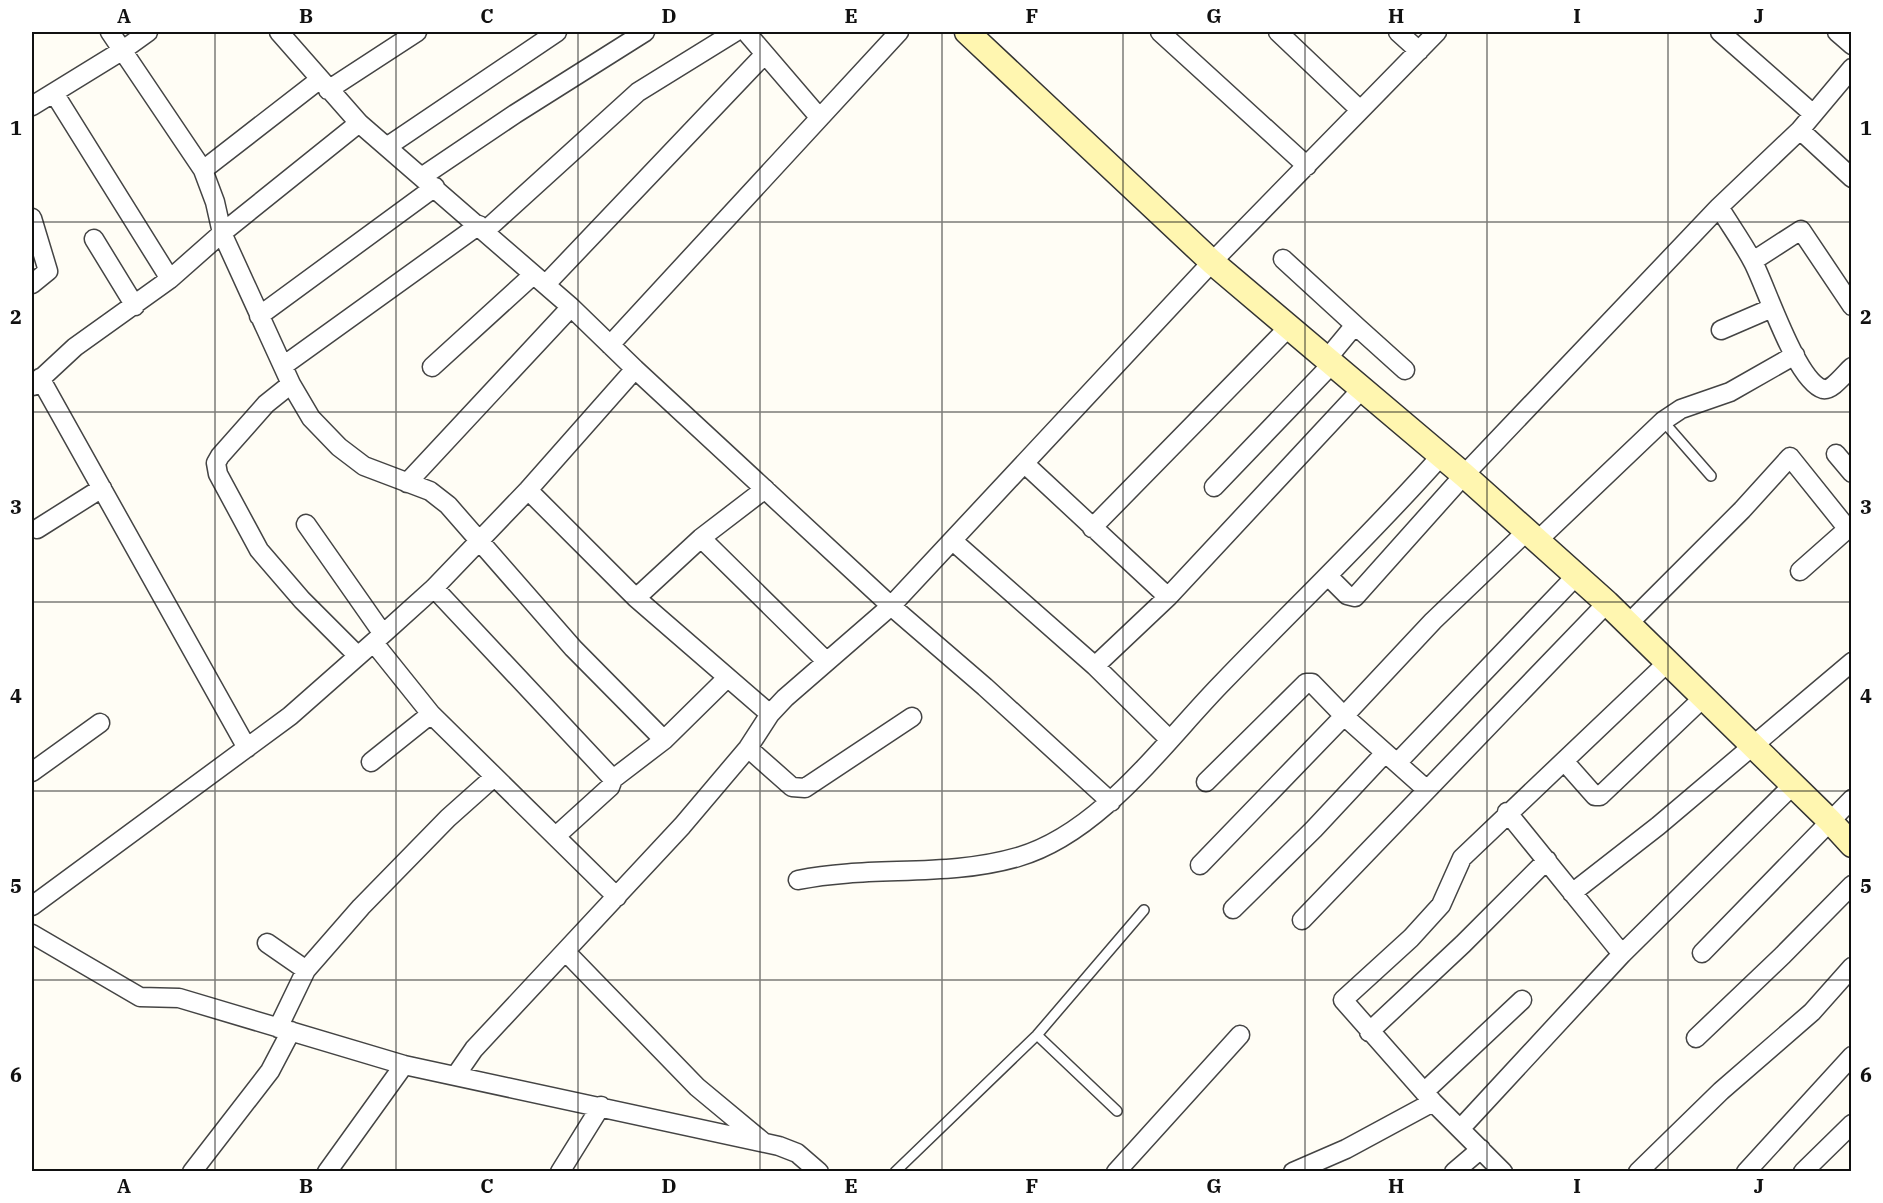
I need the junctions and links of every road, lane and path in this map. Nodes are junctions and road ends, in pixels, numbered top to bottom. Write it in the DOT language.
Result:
graph roads {
  1 [pos="110,32"];
  2 [pos="148,32"];
  3 [pos="281,32"];
  4 [pos="417,32"];
  5 [pos="557,32"];
  6 [pos="645,32"];
  7 [pos="735,32"];
  8 [pos="746,32"];
  9 [pos="899,32"];
  10 [pos="967,32"];
  11 [pos="1160,32"];
  12 [pos="1278,32"];
  13 [pos="1398,32"];
  14 [pos="1437,32"];
  15 [pos="1720,32"];
  16 [pos="1836,32"];
  17 [pos="1851,45"];
  18 [pos="123,50"];
  19 [pos="1419,51"];
  20 [pos="764,55"];
  21 [pos="1851,68"];
  22 [pos="324,85"];
  23 [pos="54,93"];
  24 [pos="32,106"];
  25 [pos="1359,109"];
  26 [pos="1812,113"];
  27 [pos="819,117"];
  28 [pos="359,123"];
  29 [pos="1800,130"];
  30 [pos="388,146"];
  31 [pos="1307,166"];
  32 [pos="203,170"];
  33 [pos="1851,178"];
  34 [pos="429,182"];
  35 [pos="1719,207"];
  36 [pos="32,218"];
  37 [pos="482,228"];
  38 [pos="222,233"];
  39 [pos="94,239"];
  40 [pos="1283,259"];
  41 [pos="1753,261"];
  42 [pos="1212,262"];
  43 [pos="170,279"];
  44 [pos="539,279"];
  45 [pos="32,284"];
  46 [pos="135,306"];
  47 [pos="1851,306"];
  48 [pos="571,307"];
  49 [pos="1772,308"];
  50 [pos="259,316"];
  51 [pos="1355,325"];
  52 [pos="1288,328"];
  53 [pos="1721,330"];
  54 [pos="610,345"];
  55 [pos="1795,356"];
  56 [pos="1328,363"];
  57 [pos="283,366"];
  58 [pos="432,367"];
  59 [pos="1851,368"];
  60 [pos="635,369"];
  61 [pos="1404,370"];
  62 [pos="36,383"];
  63 [pos="291,384"];
  64 [pos="1361,390"];
  65 [pos="1663,421"];
  66 [pos="1836,454"];
  67 [pos="1440,457"];
  68 [pos="1025,464"];
  69 [pos="1851,474"];
  70 [pos="1464,475"];
  71 [pos="1711,476"];
  72 [pos="407,483"];
  73 [pos="1214,487"];
  74 [pos="102,488"];
  75 [pos="765,489"];
  76 [pos="528,490"];
  77 [pos="306,524"];
  78 [pos="1849,527"];
  79 [pos="1092,528"];
  80 [pos="37,529"];
  81 [pos="1531,537"];
  82 [pos="701,538"];
  83 [pos="953,541"];
  84 [pos="478,542"];
  85 [pos="1800,571"];
  86 [pos="1328,576"];
  87 [pos="1575,577"];
  88 [pos="434,588"];
  89 [pos="1168,597"];
  90 [pos="636,598"];
  91 [pos="1607,603"];
  92 [pos="891,606"];
  93 [pos="1629,623"];
  94 [pos="378,639"];
  95 [pos="358,656"];
  96 [pos="825,660"];
  97 [pos="1668,662"];
  98 [pos="1851,662"];
  99 [pos="1095,666"];
  100 [pos="727,678"];
  101 [pos="1703,698"];
  102 [pos="431,714"];
  103 [pos="770,714"];
  104 [pos="1344,716"];
  105 [pos="912,717"];
  106 [pos="100,723"];
  107 [pos="664,740"];
  108 [pos="1170,740"];
  109 [pos="1752,746"];
  110 [pos="247,748"];
  111 [pos="748,748"];
  112 [pos="1391,758"];
  113 [pos="1564,761"];
  114 [pos="371,762"];
  115 [pos="32,772"];
  116 [pos="494,777"];
  117 [pos="614,779"];
  118 [pos="1206,782"];
  119 [pos="1793,785"];
  120 [pos="1426,789"];
  121 [pos="1851,799"];
  122 [pos="1111,802"];
  123 [pos="1507,812"];
  124 [pos="1830,821"];
  125 [pos="556,836"];
  126 [pos="1851,845"];
  127 [pos="1547,860"];
  128 [pos="1200,865"];
  129 [pos="798,880"];
  130 [pos="1851,885"];
  131 [pos="1572,893"];
  132 [pos="617,897"];
  133 [pos="32,903"];
  134 [pos="1233,909"];
  135 [pos="1144,910"];
  136 [pos="1302,921"];
  137 [pos="32,934"];
  138 [pos="267,943"];
  139 [pos="566,952"];
  140 [pos="1702,953"];
  141 [pos="1622,954"];
  142 [pos="1851,967"];
  143 [pos="306,970"];
  144 [pos="1522,1000"];
  145 [pos="285,1030"];
  146 [pos="1369,1032"];
  147 [pos="1036,1035"];
  148 [pos="1240,1035"];
  149 [pos="1696,1038"];
  150 [pos="1851,1056"];
  151 [pos="404,1065"];
  152 [pos="456,1075"];
  153 [pos="1429,1097"];
  154 [pos="601,1106"];
  155 [pos="1117,1111"];
  156 [pos="1851,1124"];
  157 [pos="1461,1128"];
  158 [pos="766,1144"];
  159 [pos="1481,1149"];
  160 [pos="192,1172"];
  161 [pos="327,1172"];
  162 [pos="560,1172"];
  163 [pos="819,1172"];
  164 [pos="894,1172"];
  165 [pos="1116,1172"];
  166 [pos="1293,1172"];
  167 [pos="1454,1172"];
  168 [pos="1503,1172"];
  169 [pos="1638,1172"];
  170 [pos="1746,1172"];
  171 [pos="1803,1172"];
  1 -- 18 [label="street"];
  2 -- 18 [label="street"];
  3 -- 22 [label="street"];
  4 -- 22 [label="street"];
  5 -- 30 [label="street"];
  6 -- 34 [label="street"];
  7 -- 37 [label="street"];
  8 -- 20 [label="street"];
  9 -- 27 [label="street"];
  10 -- 42 [label="street"];
  11 -- 31 [label="street"];
  12 -- 25 [label="street"];
  13 -- 19 [label="street"];
  14 -- 19 [label="street"];
  15 -- 26 [label="street"];
  16 -- 17 [label="street"];
  18 -- 23 [label="street"];
  18 -- 32 [label="street"];
  19 -- 25 [label="street"];
  20 -- 27 [label="street"];
  20 -- 44 [label="street"];
  21 -- 26 [label="street"];
  22 -- 28 [label="street"];
  22 -- 32 [label="street"];
  23 -- 24 [label="street"];
  23 -- 43 [label="street"];
  25 -- 31 [label="street"];
  26 -- 29 [label="street"];
  27 -- 54 [label="street"];
  28 -- 30 [label="street"];
  28 -- 38 [label="street"];
  29 -- 33 [label="street"];
  29 -- 35 [label="street"];
  30 -- 34 [label="street"];
  31 -- 42 [label="street"];
  32 -- 38 [label="street"];
  34 -- 37 [label="street"];
  34 -- 50 [label="street"];
  35 -- 41 [label="street"];
  35 -- 70 [label="street"];
  36 -- 45 [label="street"];
  37 -- 44 [label="street"];
  37 -- 57 [label="street"];
  38 -- 43 [label="street"];
  38 -- 50 [label="street"];
  39 -- 46 [label="street"];
  40 -- 51 [label="street"];
  41 -- 47 [label="street"];
  41 -- 49 [label="street"];
  42 -- 52 [label="street"];
  42 -- 68 [label="street"];
  43 -- 46 [label="street"];
  44 -- 48 [label="street"];
  44 -- 58 [label="street"];
  46 -- 62 [label="street"];
  48 -- 54 [label="street"];
  48 -- 72 [label="street"];
  49 -- 53 [label="street"];
  49 -- 55 [label="street"];
  50 -- 57 [label="street"];
  51 -- 56 [label="street"];
  51 -- 61 [label="street"];
  52 -- 56 [label="street"];
  52 -- 79 [label="street"];
  54 -- 60 [label="street"];
  55 -- 59 [label="street"];
  55 -- 65 [label="street"];
  56 -- 64 [label="street"];
  56 -- 73 [label="street"];
  57 -- 63 [label="street"];
  60 -- 75 [label="street"];
  60 -- 76 [label="street"];
  62 -- 74 [label="street"];
  63 -- 72 [label="street"];
  63 -- 95 [label="street"];
  64 -- 67 [label="street"];
  64 -- 89 [label="street"];
  65 -- 71 [label="lane"];
  65 -- 81 [label="street"];
  66 -- 69 [label="street"];
  67 -- 70 [label="street"];
  67 -- 86 [label="street"];
  68 -- 79 [label="street"];
  68 -- 83 [label="street"];
  70 -- 81 [label="street"];
  70 -- 86 [label="street"];
  72 -- 84 [label="street"];
  74 -- 80 [label="street"];
  74 -- 110 [label="street"];
  75 -- 82 [label="street"];
  75 -- 92 [label="street"];
  76 -- 84 [label="street"];
  76 -- 90 [label="street"];
  77 -- 94 [label="street"];
  78 -- 85 [label="street"];
  78 -- 93 [label="street"];
  79 -- 89 [label="street"];
  81 -- 87 [label="street"];
  81 -- 104 [label="street"];
  82 -- 90 [label="street"];
  82 -- 96 [label="street"];
  83 -- 92 [label="street"];
  83 -- 99 [label="street"];
  84 -- 88 [label="street"];
  84 -- 107 [label="street"];
  86 -- 108 [label="street"];
  87 -- 91 [label="street"];
  87 -- 112 [label="street"];
  88 -- 94 [label="street"];
  88 -- 117 [label="street"];
  89 -- 99 [label="street"];
  90 -- 100 [label="street"];
  91 -- 93 [label="street"];
  91 -- 120 [label="street"];
  92 -- 96 [label="street"];
  92 -- 122 [label="street"];
  93 -- 97 [label="street"];
  94 -- 95 [label="street"];
  94 -- 102 [label="street"];
  95 -- 110 [label="street"];
  96 -- 103 [label="street"];
  97 -- 101 [label="street"];
  97 -- 113 [label="street"];
  98 -- 109 [label="street"];
  99 -- 108 [label="street"];
  100 -- 103 [label="street"];
  100 -- 107 [label="street"];
  101 -- 109 [label="street"];
  101 -- 113 [label="street"];
  102 -- 114 [label="street"];
  102 -- 116 [label="street"];
  103 -- 111 [label="street"];
  104 -- 112 [label="street"];
  104 -- 118 [label="street"];
  104 -- 128 [label="street"];
  105 -- 111 [label="street"];
  106 -- 115 [label="street"];
  107 -- 117 [label="street"];
  108 -- 122 [label="street"];
  109 -- 119 [label="street"];
  109 -- 131 [label="street"];
  110 -- 133 [label="street"];
  111 -- 132 [label="street"];
  112 -- 120 [label="street"];
  112 -- 134 [label="street"];
  113 -- 123 [label="street"];
  116 -- 125 [label="street"];
  116 -- 143 [label="street"];
  117 -- 125 [label="street"];
  119 -- 124 [label="street"];
  119 -- 141 [label="street"];
  120 -- 136 [label="street"];
  121 -- 124 [label="street"];
  122 -- 129 [label="street"];
  123 -- 127 [label="street"];
  123 -- 146 [label="street"];
  124 -- 126 [label="street"];
  124 -- 140 [label="street"];
  125 -- 132 [label="street"];
  127 -- 131 [label="street"];
  127 -- 146 [label="street"];
  130 -- 149 [label="street"];
  131 -- 141 [label="street"];
  132 -- 139 [label="street"];
  135 -- 147 [label="lane"];
  137 -- 145 [label="street"];
  138 -- 143 [label="street"];
  139 -- 152 [label="street"];
  139 -- 158 [label="street"];
  141 -- 157 [label="street"];
  142 -- 169 [label="street"];
  143 -- 145 [label="street"];
  144 -- 153 [label="street"];
  145 -- 151 [label="street"];
  145 -- 160 [label="street"];
  146 -- 153 [label="street"];
  147 -- 155 [label="lane"];
  147 -- 164 [label="lane"];
  148 -- 165 [label="street"];
  150 -- 170 [label="street"];
  151 -- 152 [label="street"];
  151 -- 161 [label="street"];
  152 -- 154 [label="street"];
  153 -- 157 [label="street"];
  153 -- 166 [label="street"];
  154 -- 158 [label="street"];
  154 -- 162 [label="street"];
  156 -- 171 [label="street"];
  157 -- 159 [label="street"];
  158 -- 163 [label="street"];
  159 -- 167 [label="street"];
  159 -- 168 [label="street"];
}
